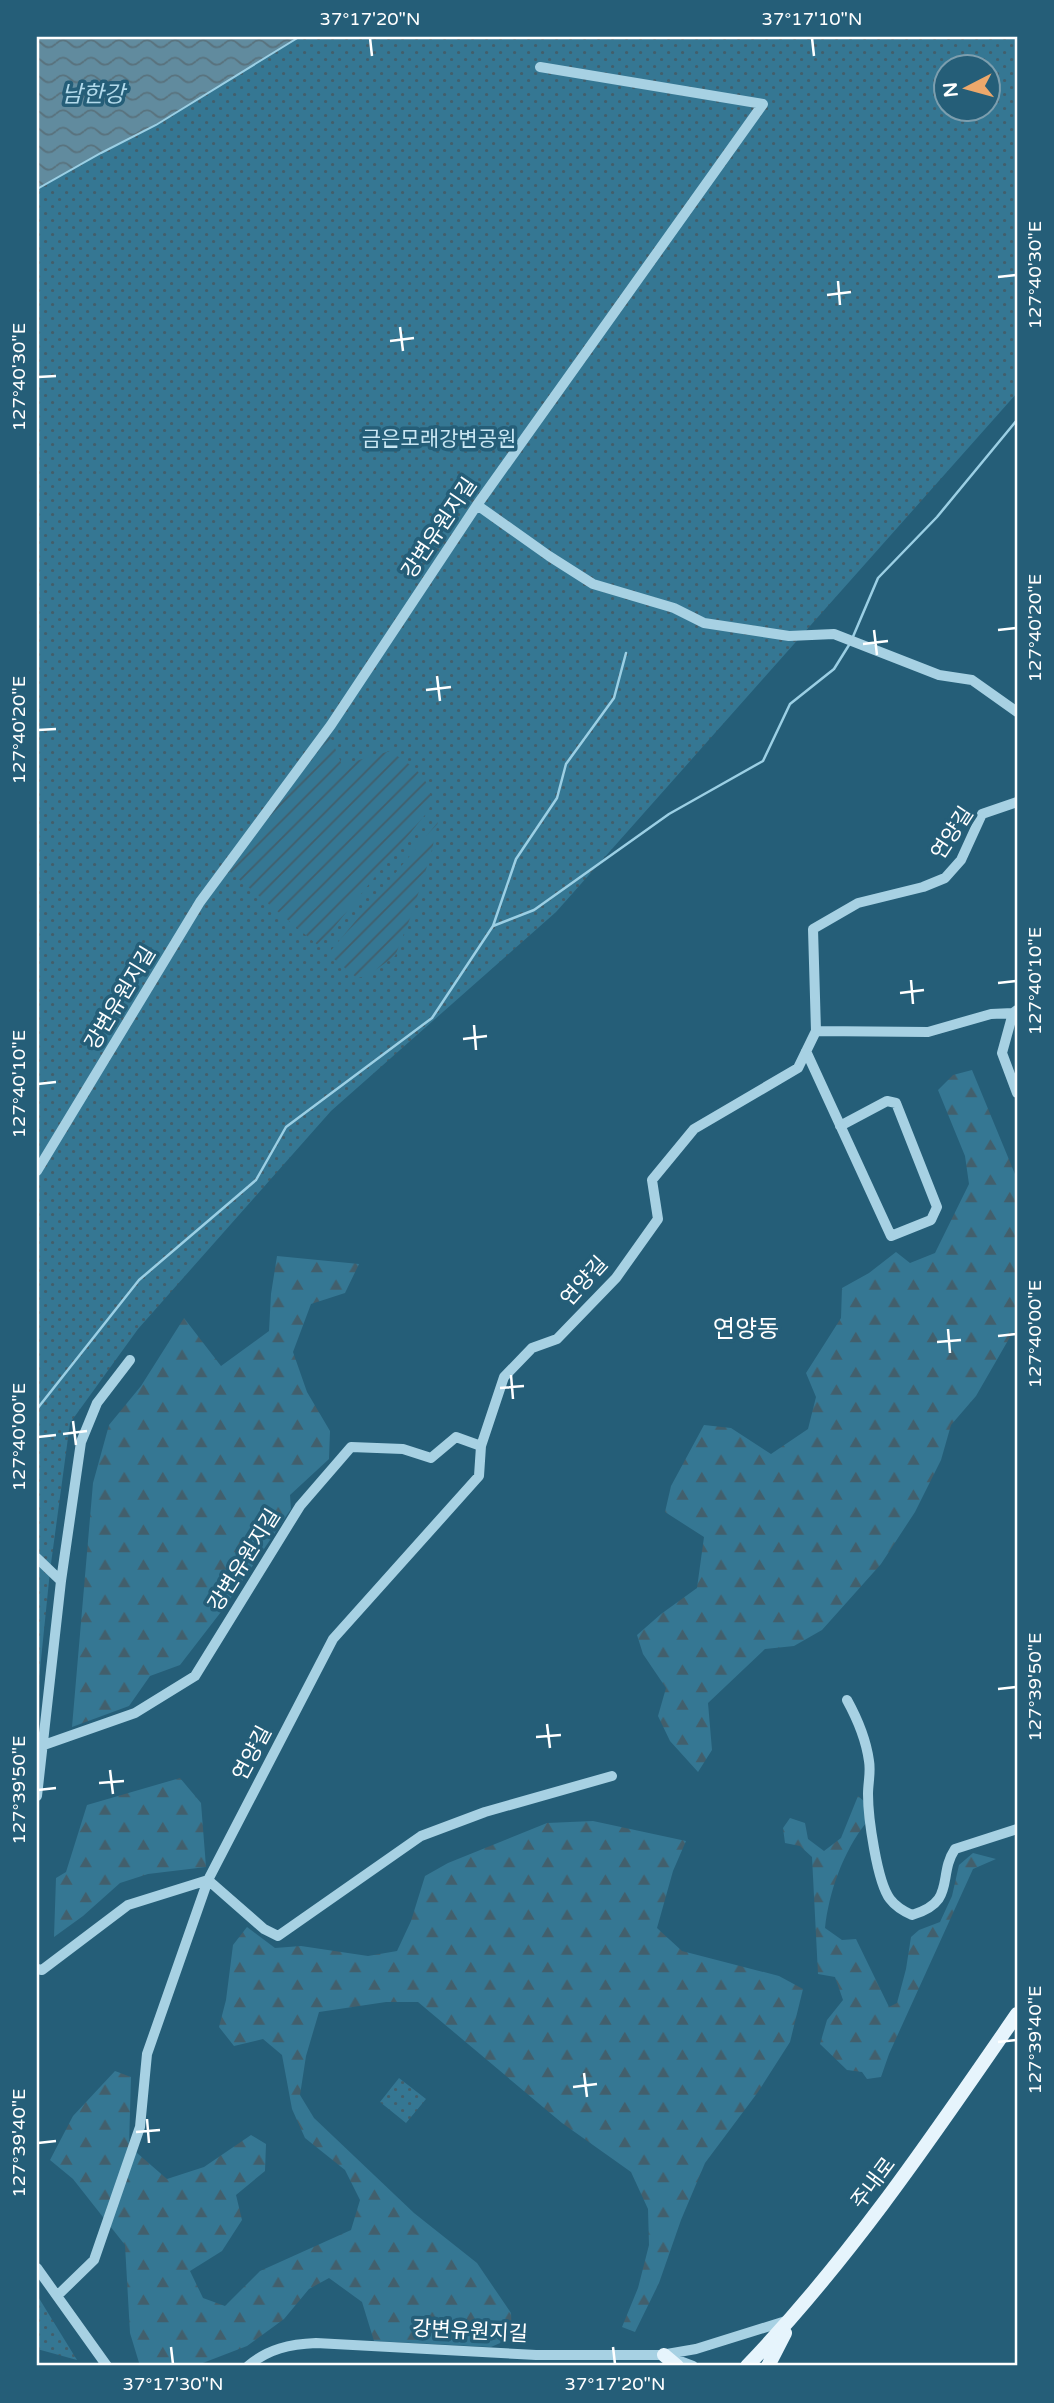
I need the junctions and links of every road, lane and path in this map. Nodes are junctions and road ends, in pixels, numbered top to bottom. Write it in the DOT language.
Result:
graph roads {
  1 [pos="540,67"];
  2 [pos="477,505"];
  3 [pos="1017,712"];
  4 [pos="1017,802"];
  5 [pos="1015,1011"];
  6 [pos="816,1031"];
  7 [pos="806,1051"];
  8 [pos="1017,1093"];
  9 [pos="840,1126"];
  10 [pos="37,1171"];
  11 [pos="130,1360"];
  12 [pos="481,1446"];
  13 [pos="37,1559"];
  14 [pos="61,1581"];
  15 [pos="847,1700"];
  16 [pos="41,1746"];
  17 [pos="612,1776"];
  18 [pos="37,1796"];
  19 [pos="1017,1829"];
  20 [pos="208,1880"];
  21 [pos="37,1969"];
  22 [pos="1017,2014"];
  23 [pos="37,2268"];
  24 [pos="58,2295"];
  25 [pos="792,2319"];
  26 [pos="664,2355"];
  27 [pos="107,2366"];
  28 [pos="248,2366"];
  29 [pos="677,2366"];
  30 [pos="693,2366"];
  31 [pos="747,2366"];
  32 [pos="768,2366"];
  1 -- 2 [label="street, 강변유원지길"];
  2 -- 3 [label="street"];
  2 -- 10 [label="street, 강변유원지길"];
  4 -- 6 [label="street, 연양길"];
  5 -- 6 [label="street"];
  5 -- 8 [label="street"];
  6 -- 7 [label="street, 연양길"];
  7 -- 9 [label="street"];
  7 -- 12 [label="street, 연양길"];
  9 -- 9 [label="street"];
  11 -- 14 [label="street"];
  12 -- 16 [label="street, 강변유원지길"];
  12 -- 20 [label="street, 연양길"];
  13 -- 14 [label="street"];
  14 -- 16 [label="street"];
  15 -- 19 [label="street"];
  16 -- 18 [label="street"];
  17 -- 20 [label="street"];
  20 -- 21 [label="street"];
  20 -- 24 [label="street, 연양길"];
  22 -- 25 [label="main road, 주내로"];
  23 -- 24 [label="street"];
  24 -- 27 [label="street"];
  25 -- 26 [label="street"];
  25 -- 31 [label="main road, 주내로"];
  25 -- 32 [label="main road"];
  26 -- 28 [label="street, 강변유원지길"];
  26 -- 29 [label="main road"];
  26 -- 30 [label="street, 강변유원지길"];
}
